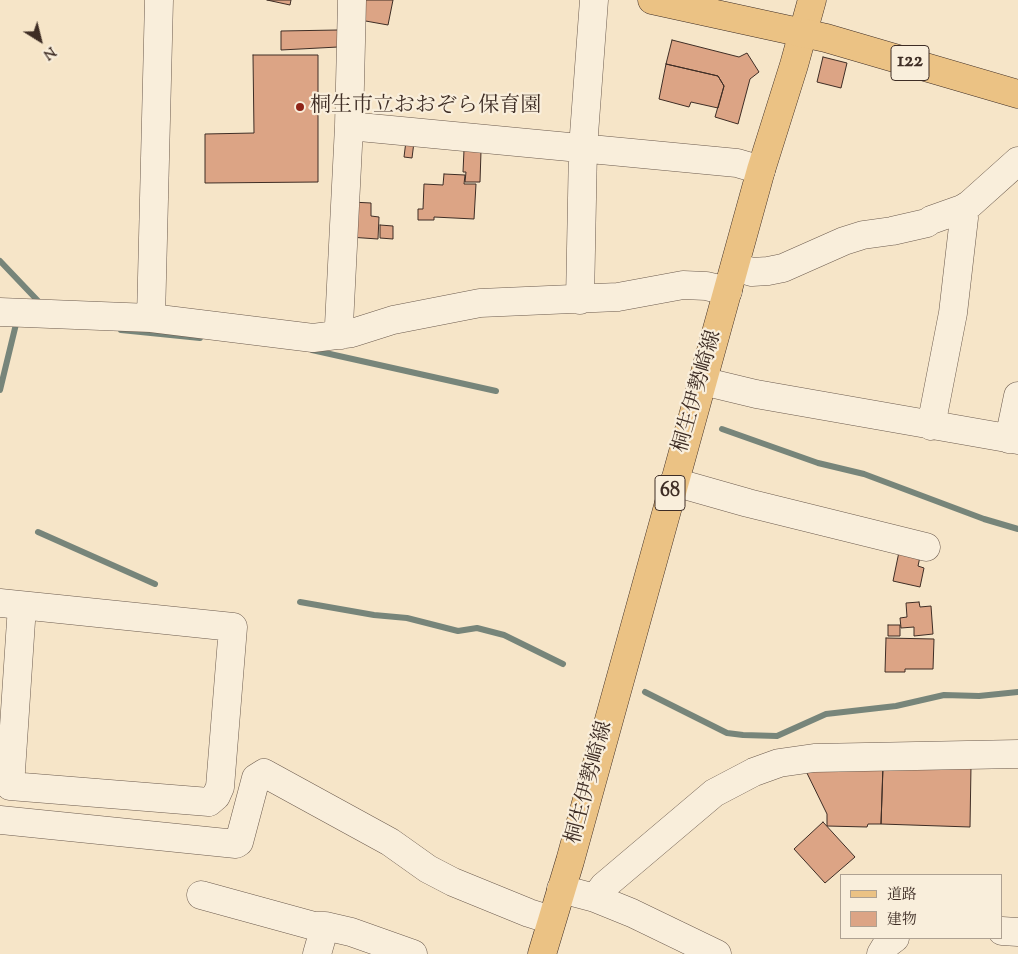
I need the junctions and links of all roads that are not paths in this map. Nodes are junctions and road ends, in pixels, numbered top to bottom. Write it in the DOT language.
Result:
graph roads {
  1 [pos="159,0"];
  2 [pos="352,0"];
  3 [pos="594,0"];
  4 [pos="652,0"];
  5 [pos="812,0"];
  6 [pos="723,8"];
  7 [pos="802,33"];
  8 [pos="1018,94"];
  9 [pos="349,126"];
  10 [pos="583,148"];
  11 [pos="1018,161"];
  12 [pos="761,170"];
  13 [pos="962,209"];
  14 [pos="731,279"];
  15 [pos="580,300"];
  16 [pos="0,312"];
  17 [pos="151,318"];
  18 [pos="341,335"];
  19 [pos="702,381"];
  20 [pos="1018,396"];
  21 [pos="930,426"];
  22 [pos="1014,440"];
  23 [pos="674,482"];
  24 [pos="926,546"];
  25 [pos="11,604"];
  26 [pos="1018,754"];
  27 [pos="0,820"];
  28 [pos="561,889"];
  29 [pos="201,895"];
  30 [pos="596,898"];
  31 [pos="551,920"];
  32 [pos="325,926"];
  33 [pos="1003,931"];
  34 [pos="1018,932"];
  35 [pos="894,939"];
  36 [pos="317,954"];
  37 [pos="414,954"];
  38 [pos="542,954"];
  39 [pos="717,954"];
  40 [pos="881,954"];
  1 -- 17 [label="street"];
  2 -- 9 [label="street"];
  3 -- 10 [label="street"];
  4 -- 6 [label="main road, 122"];
  5 -- 7 [label="main road, 68"];
  6 -- 7 [label="main road, 122"];
  7 -- 8 [label="main road, 122"];
  7 -- 12 [label="main road, 桐生伊勢崎線 / 68"];
  9 -- 10 [label="street"];
  9 -- 18 [label="street"];
  10 -- 12 [label="street"];
  10 -- 15 [label="street"];
  11 -- 13 [label="street"];
  12 -- 14 [label="main road, 桐生伊勢崎線 / 68"];
  13 -- 14 [label="street"];
  13 -- 21 [label="street"];
  14 -- 15 [label="street"];
  14 -- 19 [label="main road, 桐生伊勢崎線 / 68"];
  15 -- 18 [label="street"];
  16 -- 17 [label="street"];
  17 -- 18 [label="street"];
  19 -- 21 [label="street"];
  19 -- 23 [label="main road, 桐生伊勢崎線 / 68"];
  20 -- 22 [label="street"];
  21 -- 22 [label="street"];
  23 -- 24 [label="street"];
  23 -- 28 [label="main road, 桐生伊勢崎線 / 68"];
  25 -- 25 [label="street"];
  26 -- 30 [label="street"];
  27 -- 31 [label="street"];
  28 -- 30 [label="street"];
  28 -- 31 [label="main road, 桐生伊勢崎線 / 68"];
  29 -- 32 [label="street"];
  30 -- 39 [label="street"];
  31 -- 38 [label="main road, 桐生伊勢崎線 / 68"];
  32 -- 36 [label="street"];
  32 -- 37 [label="street"];
  33 -- 34 [label="street"];
  35 -- 40 [label="street"];
}
